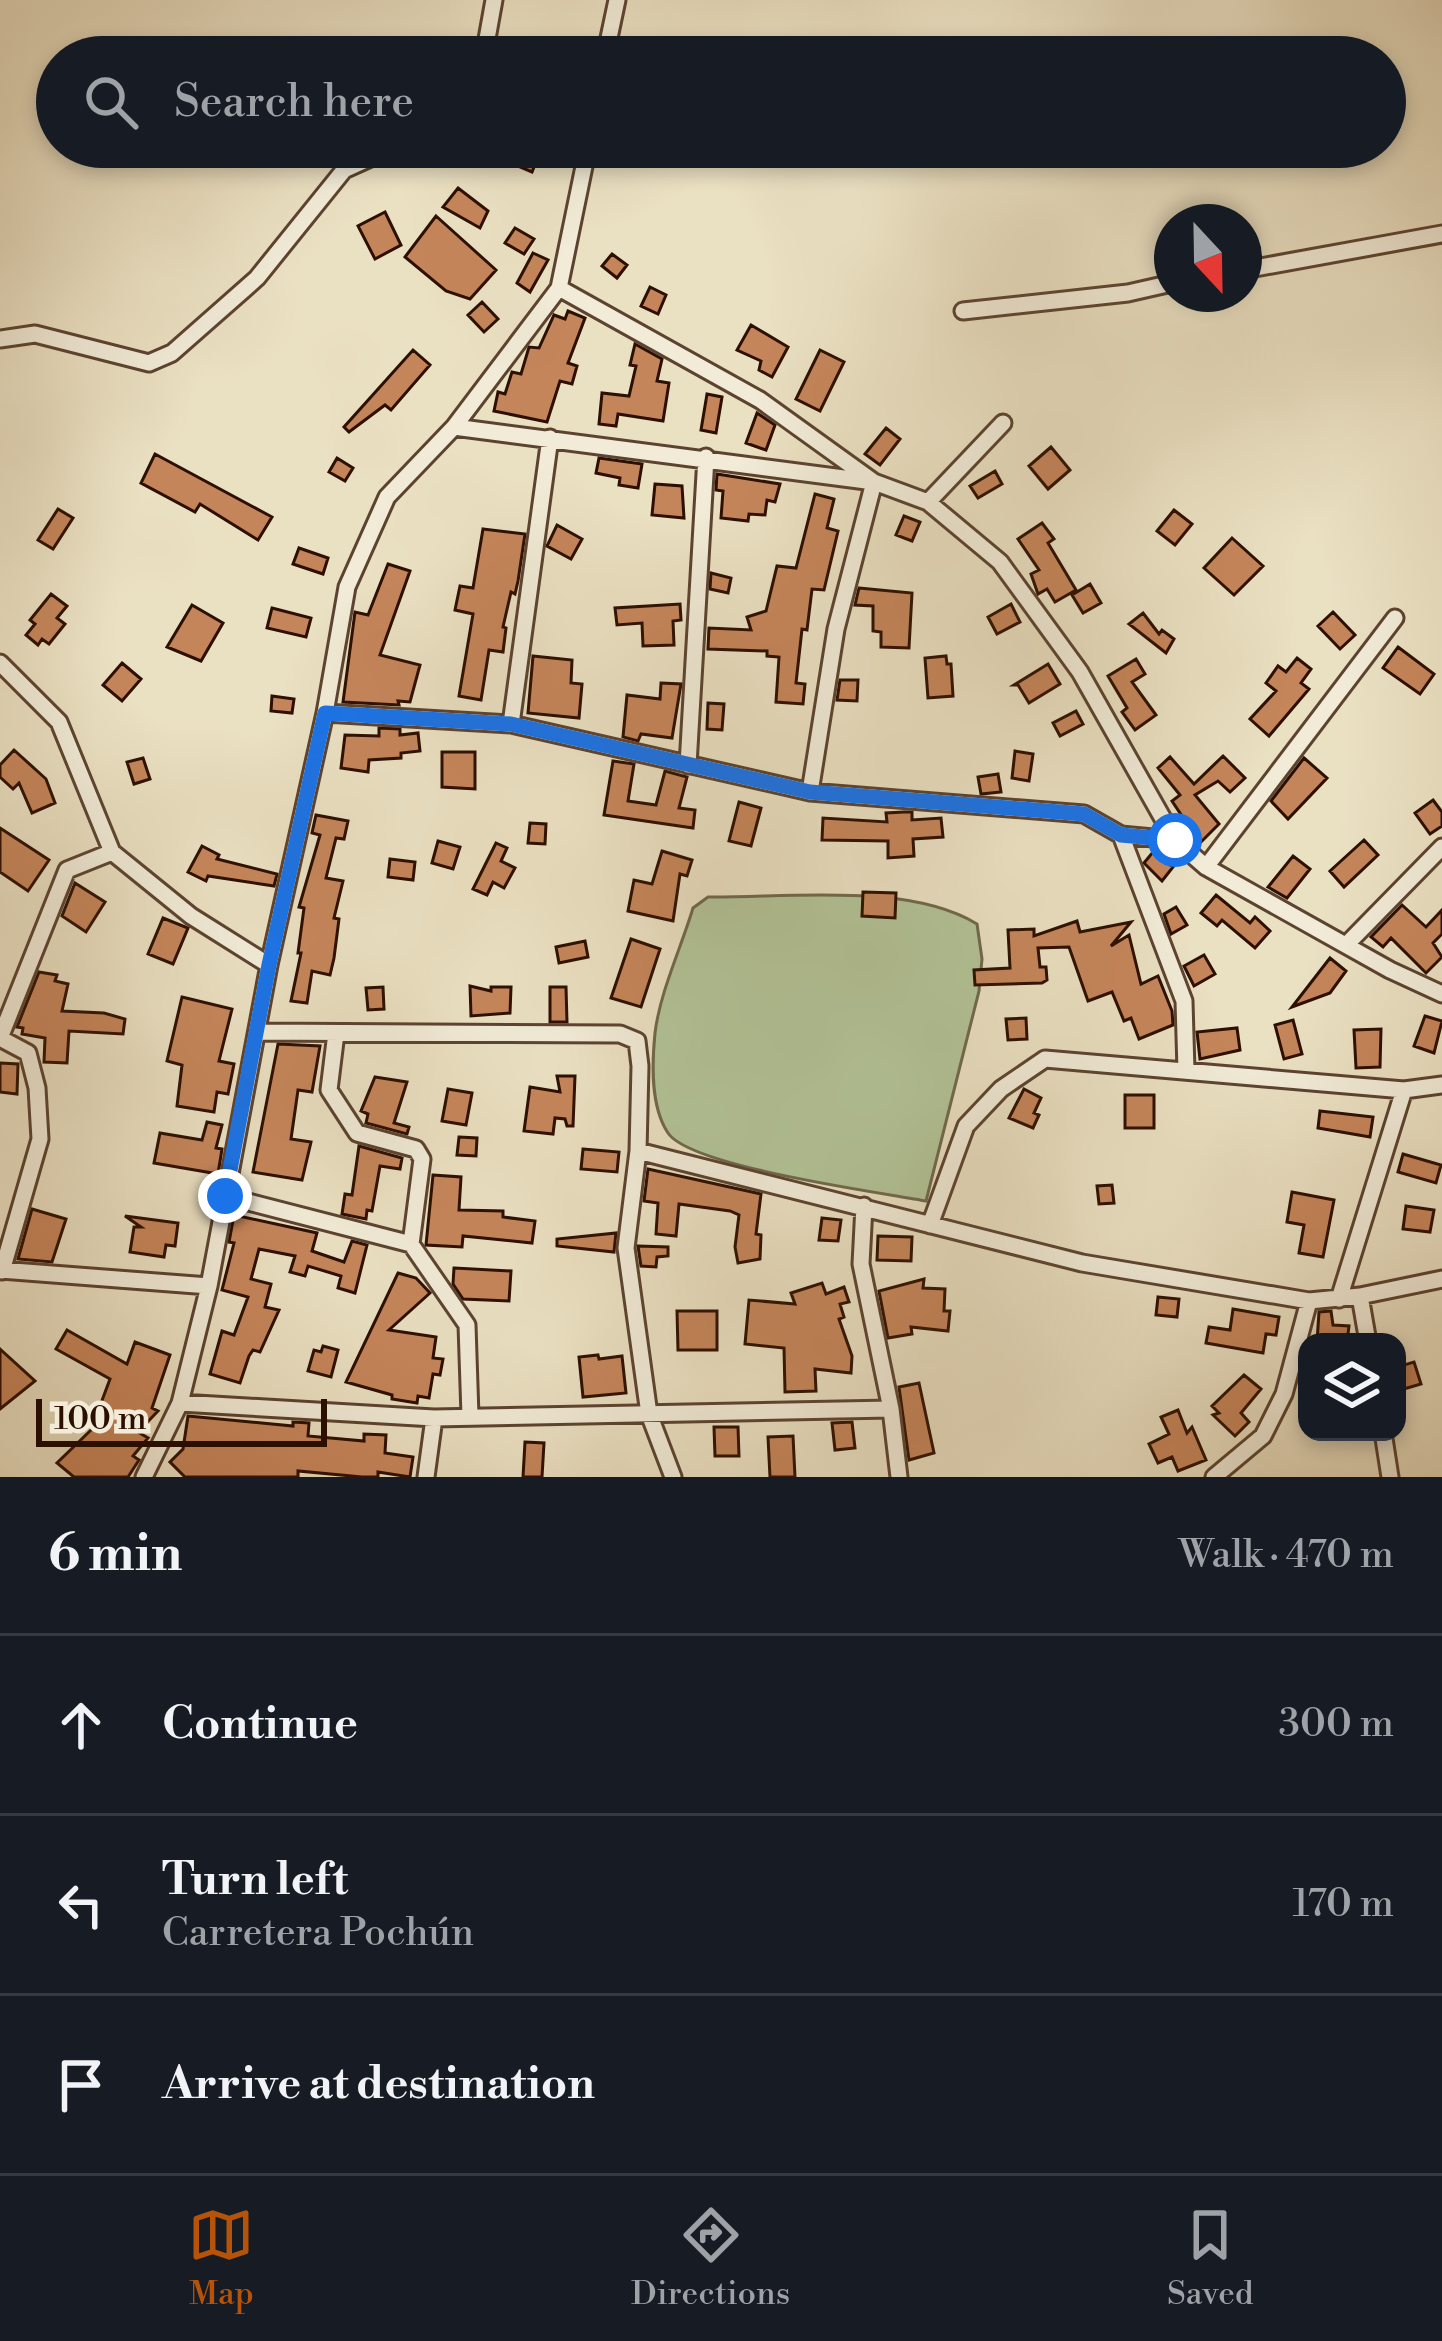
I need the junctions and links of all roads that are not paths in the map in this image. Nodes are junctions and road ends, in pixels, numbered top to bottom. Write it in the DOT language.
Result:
graph roads {
  1 [pos="494,0"];
  2 [pos="617,0"];
  3 [pos="488,36"];
  4 [pos="609,36"];
  5 [pos="348,168"];
  6 [pos="584,168"];
  7 [pos="1442,234"];
  8 [pos="1262,267"];
  9 [pos="1154,287"];
  10 [pos="560,288"];
  11 [pos="963,310"];
  12 [pos="0,339"];
  13 [pos="1003,423"];
  14 [pos="454,427"];
  15 [pos="550,438"];
  16 [pos="706,457"];
  17 [pos="874,482"];
  18 [pos="928,502"];
  19 [pos="1395,618"];
  20 [pos="0,663"];
  21 [pos="325,713"];
  22 [pos="511,724"];
  23 [pos="688,765"];
  24 [pos="810,792"];
  25 [pos="1121,835"];
  26 [pos="1175,840"];
  27 [pos="1442,847"];
  28 [pos="112,852"];
  29 [pos="1206,867"];
  30 [pos="1348,943"];
  31 [pos="269,965"];
  32 [pos="1442,994"];
  33 [pos="259,1032"];
  34 [pos="336,1033"];
  35 [pos="0,1037"];
  36 [pos="1186,1071"];
  37 [pos="1442,1084"];
  38 [pos="1404,1090"];
  39 [pos="638,1151"];
  40 [pos="225,1196"];
  41 [pos="863,1206"];
  42 [pos="930,1225"];
  43 [pos="411,1244"];
  44 [pos="1,1271"];
  45 [pos="1442,1279"];
  46 [pos="209,1286"];
  47 [pos="1360,1296"];
  48 [pos="1339,1299"];
  49 [pos="1310,1301"];
  50 [pos="1366,1333"];
  51 [pos="180,1403"];
  52 [pos="891,1409"];
  53 [pos="649,1414"];
  54 [pos="470,1416"];
  55 [pos="434,1418"];
  56 [pos="1384,1441"];
  57 [pos="144,1477"];
  58 [pos="426,1477"];
  59 [pos="673,1477"];
  60 [pos="899,1477"];
  61 [pos="1214,1477"];
  62 [pos="1390,1477"];
  1 -- 3 [label="street"];
  2 -- 4 [label="street"];
  5 -- 12 [label="street"];
  6 -- 10 [label="street"];
  7 -- 8 [label="street"];
  9 -- 11 [label="street"];
  10 -- 14 [label="street"];
  10 -- 17 [label="street"];
  13 -- 18 [label="street"];
  14 -- 15 [label="street"];
  14 -- 21 [label="street"];
  15 -- 16 [label="street"];
  15 -- 22 [label="street"];
  16 -- 17 [label="street"];
  16 -- 23 [label="street"];
  17 -- 18 [label="street"];
  17 -- 24 [label="street"];
  18 -- 26 [label="street"];
  19 -- 29 [label="street"];
  20 -- 28 [label="street"];
  21 -- 22 [label="street"];
  21 -- 31 [label="street"];
  22 -- 23 [label="street"];
  23 -- 24 [label="street"];
  24 -- 25 [label="street"];
  25 -- 26 [label="street"];
  25 -- 36 [label="street"];
  26 -- 29 [label="street"];
  27 -- 30 [label="street"];
  28 -- 31 [label="street"];
  28 -- 35 [label="street"];
  29 -- 30 [label="street"];
  30 -- 32 [label="street"];
  31 -- 33 [label="street"];
  33 -- 34 [label="street"];
  33 -- 40 [label="street"];
  34 -- 39 [label="street"];
  34 -- 43 [label="street"];
  35 -- 44 [label="street"];
  36 -- 38 [label="street"];
  36 -- 42 [label="street"];
  37 -- 38 [label="street"];
  38 -- 48 [label="street"];
  39 -- 41 [label="street"];
  39 -- 53 [label="street"];
  40 -- 43 [label="street"];
  40 -- 46 [label="street"];
  41 -- 42 [label="street"];
  41 -- 52 [label="street"];
  42 -- 49 [label="street"];
  43 -- 54 [label="street"];
  44 -- 46 [label="street"];
  45 -- 47 [label="street"];
  46 -- 51 [label="street"];
  47 -- 48 [label="street"];
  47 -- 50 [label="street"];
  48 -- 49 [label="street"];
  49 -- 61 [label="street"];
  51 -- 55 [label="street"];
  51 -- 57 [label="street"];
  52 -- 53 [label="street"];
  52 -- 60 [label="street"];
  53 -- 54 [label="street"];
  53 -- 59 [label="street"];
  54 -- 55 [label="street"];
  55 -- 58 [label="street"];
  56 -- 62 [label="street"];
}
